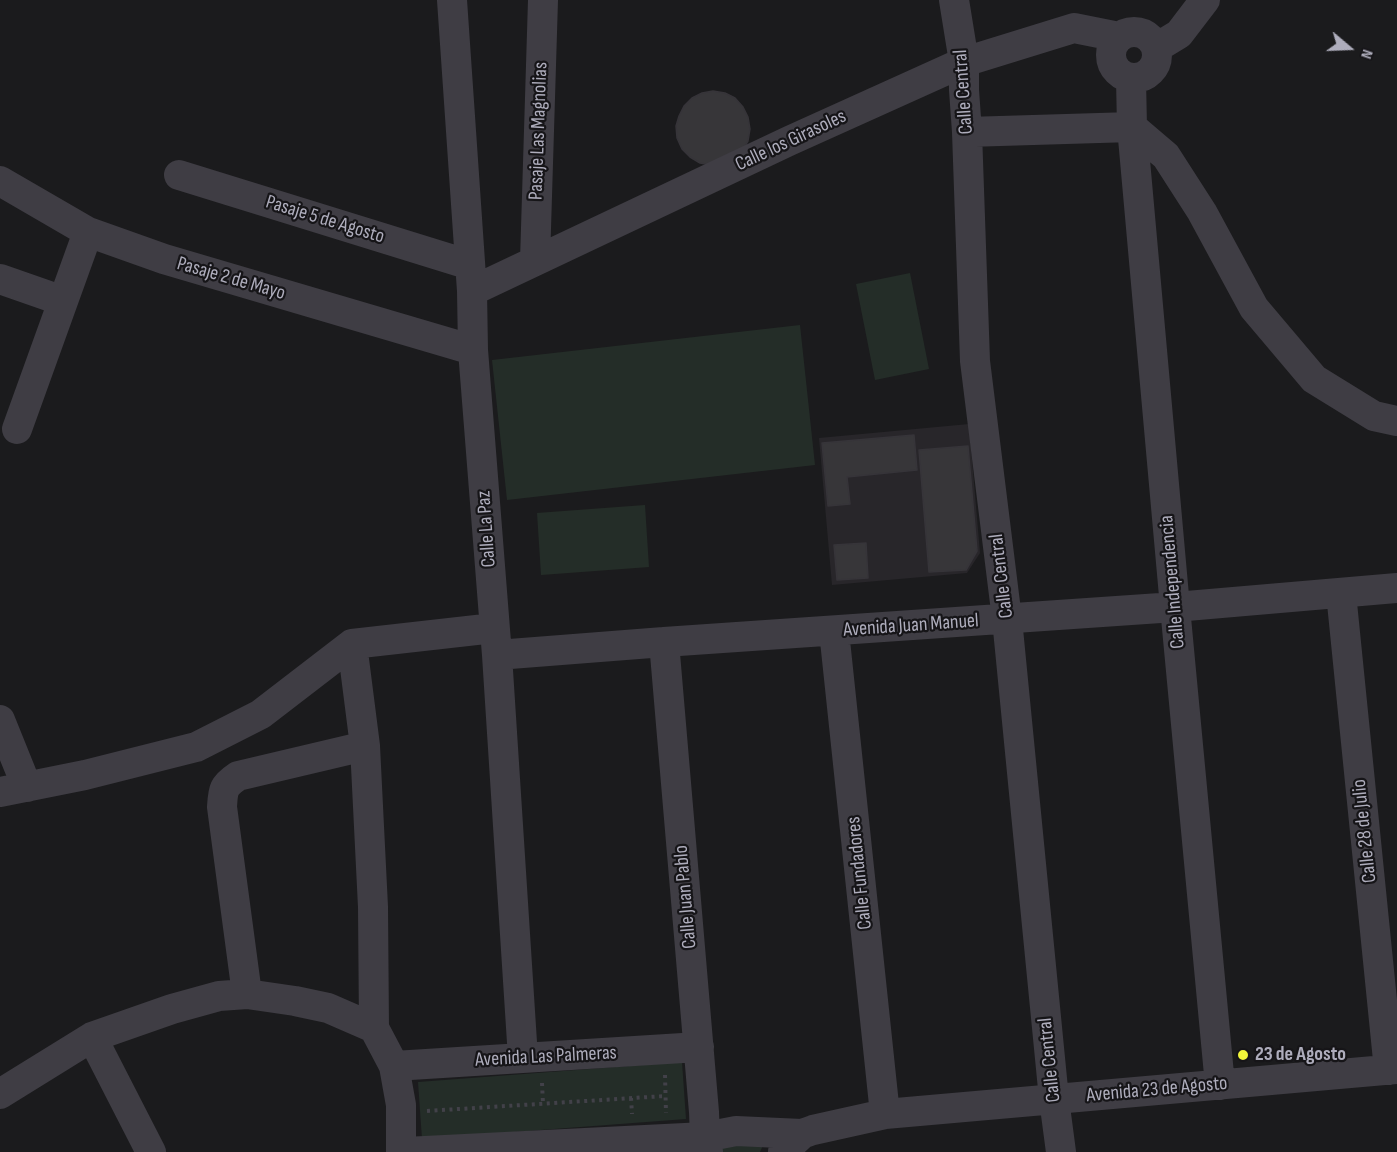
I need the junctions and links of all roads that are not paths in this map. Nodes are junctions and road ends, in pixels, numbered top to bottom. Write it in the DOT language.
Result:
graph roads {
  1 [pos="452,0"];
  2 [pos="543,0"];
  3 [pos="954,0"];
  4 [pos="1205,0"];
  5 [pos="1119,37"];
  6 [pos="1156,48"];
  7 [pos="964,63"];
  8 [pos="1131,78"];
  9 [pos="1132,126"];
  10 [pos="967,132"];
  11 [pos="179,175"];
  12 [pos="0,181"];
  13 [pos="88,232"];
  14 [pos="535,261"];
  15 [pos="471,278"];
  16 [pos="0,279"];
  17 [pos="63,301"];
  18 [pos="473,350"];
  19 [pos="1397,421"];
  20 [pos="17,429"];
  21 [pos="1397,588"];
  22 [pos="1341,593"];
  23 [pos="1175,607"];
  24 [pos="1007,619"];
  25 [pos="834,631"];
  26 [pos="496,641"];
  27 [pos="664,642"];
  28 [pos="352,644"];
  29 [pos="0,720"];
  30 [pos="365,746"];
  31 [pos="14,790"];
  32 [pos="247,994"];
  33 [pos="374,1028"];
  34 [pos="92,1037"];
  35 [pos="699,1047"];
  36 [pos="523,1058"];
  37 [pos="394,1066"];
  38 [pos="1393,1070"];
  39 [pos="1220,1085"];
  40 [pos="0,1094"];
  41 [pos="1054,1099"];
  42 [pos="885,1114"];
  43 [pos="792,1143"];
  44 [pos="706,1144"];
  45 [pos="152,1152"];
  46 [pos="403,1152"];
  47 [pos="1060,1152"];
  1 -- 15 [label="street, Calle La Paz"];
  2 -- 14 [label="street, Pasaje Las Magnolias"];
  3 -- 7 [label="street, Calle Central"];
  4 -- 6 [label="street"];
  5 -- 6 [label="street"];
  5 -- 7 [label="street, Calle los Girasoles"];
  5 -- 8 [label="street"];
  6 -- 8 [label="street"];
  7 -- 10 [label="street, Calle Central"];
  7 -- 14 [label="street, Calle los Girasoles"];
  8 -- 9 [label="street, Calle Independencia"];
  9 -- 10 [label="street"];
  9 -- 19 [label="street"];
  9 -- 23 [label="street, Calle Independencia"];
  10 -- 24 [label="street, Calle Central"];
  11 -- 15 [label="street, Pasaje 5 de Agosto"];
  12 -- 13 [label="street, Pasaje 2 de Mayo"];
  13 -- 17 [label="street"];
  13 -- 18 [label="street, Pasaje 2 de Mayo"];
  14 -- 15 [label="street, Calle los Girasoles"];
  15 -- 18 [label="street, Calle La Paz"];
  16 -- 17 [label="street"];
  17 -- 20 [label="street"];
  18 -- 26 [label="street, Calle La Paz"];
  21 -- 22 [label="street, Avenida Juan Manuel"];
  22 -- 23 [label="street, Avenida Juan Manuel"];
  22 -- 38 [label="street, Calle 28 de Julio"];
  23 -- 24 [label="street, Avenida Juan Manuel"];
  23 -- 39 [label="street, Calle Independencia"];
  24 -- 25 [label="street, Avenida Juan Manuel"];
  24 -- 41 [label="street, Calle Central"];
  25 -- 27 [label="street, Avenida Juan Manuel"];
  25 -- 42 [label="street, Calle Fundadores"];
  26 -- 27 [label="street, Avenida Juan Manuel"];
  26 -- 28 [label="street, Avenida Juan Manuel"];
  26 -- 36 [label="street, Calle La Paz"];
  27 -- 35 [label="street, Calle Juan Pablo"];
  28 -- 30 [label="street"];
  28 -- 31 [label="street"];
  29 -- 31 [label="street"];
  30 -- 32 [label="street"];
  30 -- 33 [label="street"];
  32 -- 33 [label="street"];
  32 -- 34 [label="street"];
  33 -- 37 [label="street"];
  34 -- 40 [label="street"];
  34 -- 45 [label="street"];
  35 -- 36 [label="street, Avenida Las Palmeras"];
  35 -- 44 [label="street, Calle Juan Pablo"];
  36 -- 37 [label="street, Avenida Las Palmeras"];
  37 -- 46 [label="street"];
  38 -- 39 [label="street, Avenida 23 de Agosto"];
  39 -- 41 [label="street, Avenida 23 de Agosto"];
  41 -- 42 [label="street, Avenida 23 de Agosto"];
  41 -- 47 [label="street, Calle Central"];
  42 -- 43 [label="street, Avenida 23 de Agosto"];
  43 -- 44 [label="street"];
  44 -- 46 [label="street"];
}
